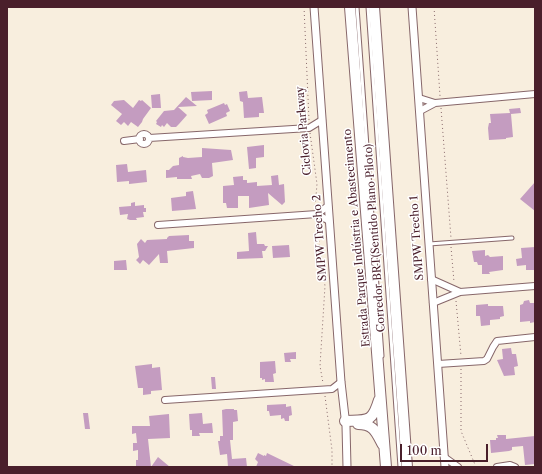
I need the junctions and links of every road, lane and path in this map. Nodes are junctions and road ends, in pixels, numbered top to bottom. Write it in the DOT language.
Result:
graph roads {
  1 [pos="304,7"];
  2 [pos="314,7"];
  3 [pos="350,7"];
  4 [pos="356,7"];
  5 [pos="368,7"];
  6 [pos="374,7"];
  7 [pos="412,7"];
  8 [pos="535,94"];
  9 [pos="419,98"];
  10 [pos="435,103"];
  11 [pos="420,111"];
  12 [pos="322,120"];
  13 [pos="310,128"];
  14 [pos="323,132"];
  15 [pos="124,141"];
  16 [pos="328,206"];
  17 [pos="316,215"];
  18 [pos="329,221"];
  19 [pos="158,225"];
  20 [pos="512,238"];
  21 [pos="429,244"];
  22 [pos="431,279"];
  23 [pos="535,286"];
  24 [pos="460,292"];
  25 [pos="432,303"];
  26 [pos="535,337"];
  27 [pos="382,358"];
  28 [pos="438,364"];
  29 [pos="341,382"];
  30 [pos="332,389"];
  31 [pos="324,390"];
  32 [pos="381,392"];
  33 [pos="343,396"];
  34 [pos="165,400"];
  35 [pos="346,424"];
  36 [pos="387,449"];
  37 [pos="444,457"];
  38 [pos="406,465"];
  39 [pos="332,467"];
  40 [pos="347,467"];
  41 [pos="386,467"];
  42 [pos="390,467"];
  43 [pos="445,467"];
  44 [pos="458,467"];
  45 [pos="497,467"];
  46 [pos="515,467"];
  1 -- 13 [label="path, Ciclovia Parkway"];
  2 -- 12 [label="street, SMPW Trecho 2"];
  3 -- 32 [label="highway, Estrada Parque Indústria e Abastecimento"];
  4 -- 27 [label="lane"];
  5 -- 38 [label="lane, Corredor BRT(Sentido Plano Piloto)"];
  6 -- 38 [label="highway"];
  7 -- 9 [label="street, SMPW Trecho 1"];
  8 -- 10 [label="street"];
  9 -- 10 [label="street"];
  9 -- 11 [label="street, SMPW Trecho 1"];
  10 -- 11 [label="street"];
  11 -- 21 [label="street, SMPW Trecho 1"];
  12 -- 13 [label="street"];
  12 -- 14 [label="street, SMPW Trecho 2"];
  13 -- 14 [label="street"];
  13 -- 15 [label="street"];
  13 -- 17 [label="path, Ciclovia Parkway"];
  14 -- 16 [label="street, SMPW Trecho 2"];
  16 -- 17 [label="street"];
  16 -- 18 [label="street, SMPW Trecho 2"];
  17 -- 18 [label="street"];
  17 -- 19 [label="street"];
  17 -- 31 [label="path, Ciclovia Parkway"];
  18 -- 29 [label="street, SMPW Trecho 2"];
  20 -- 21 [label="lane"];
  21 -- 22 [label="street, SMPW Trecho 1"];
  22 -- 24 [label="street"];
  22 -- 25 [label="street, SMPW Trecho 1"];
  23 -- 24 [label="street"];
  24 -- 25 [label="street"];
  25 -- 28 [label="street, SMPW Trecho 1"];
  26 -- 28 [label="street"];
  28 -- 37 [label="street, SMPW Trecho 1"];
  29 -- 30 [label="street"];
  29 -- 33 [label="street, SMPW Trecho 2"];
  30 -- 31 [label="street"];
  30 -- 33 [label="street"];
  31 -- 34 [label="street"];
  31 -- 39 [label="path, Ciclovia Parkway"];
  32 -- 35 [label="highway"];
  32 -- 36 [label="highway, Estrada Parque Indústria e Abastecimento"];
  33 -- 35 [label="street, SMPW Trecho 2"];
  35 -- 36 [label="highway"];
  35 -- 40 [label="street, SMPW Trecho 2"];
  36 -- 41 [label="highway, Estrada Parque Indústria e Abastecimento"];
  36 -- 42 [label="lane"];
  37 -- 43 [label="street, SMPW Trecho 1"];
  37 -- 44 [label="street"];
  45 -- 46 [label="street"];
}
